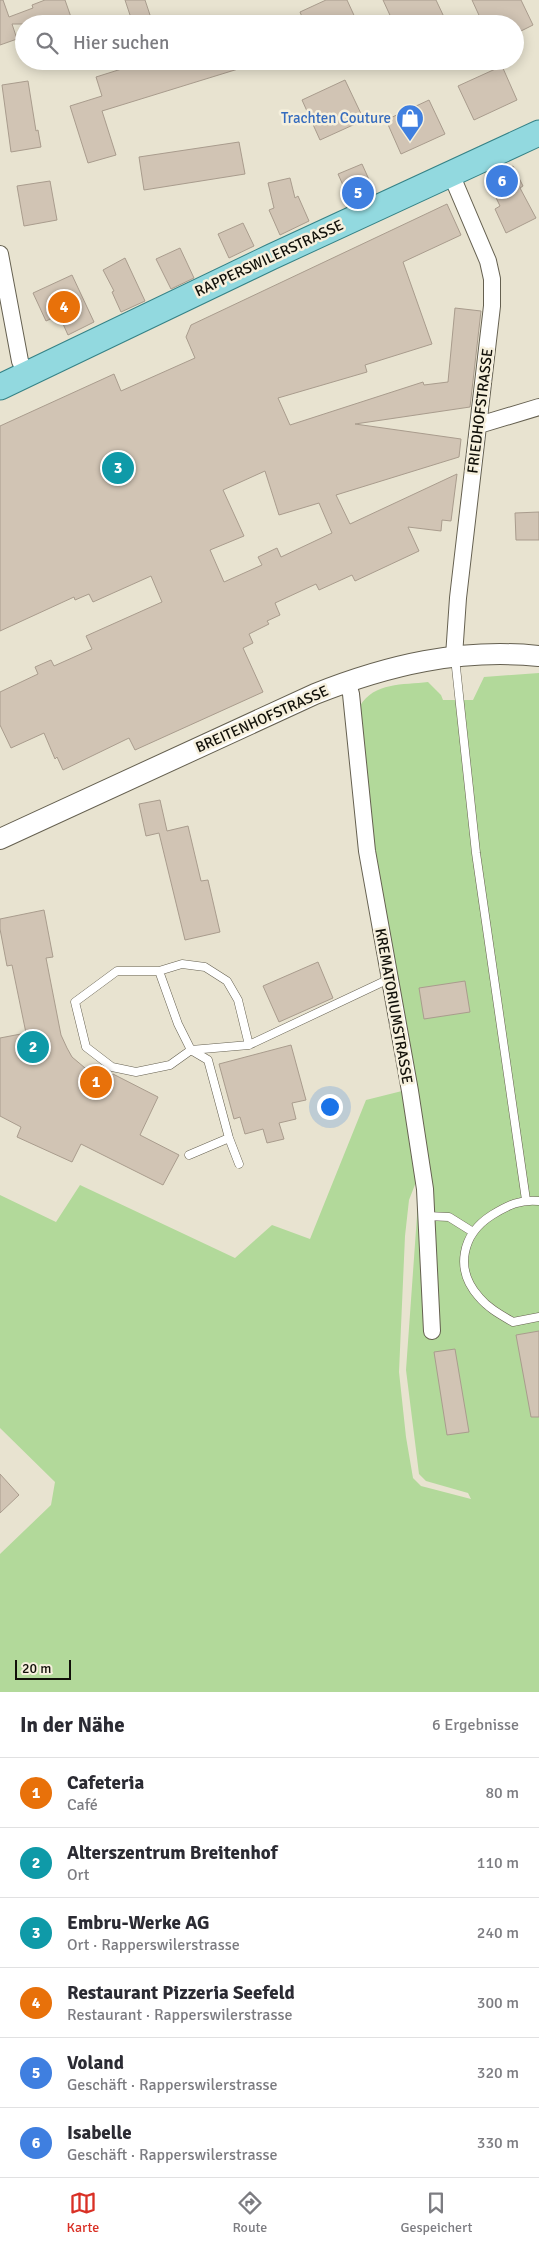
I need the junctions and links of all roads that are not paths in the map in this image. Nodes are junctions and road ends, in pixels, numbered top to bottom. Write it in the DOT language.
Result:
graph roads {
  1 [pos="539,133"];
  2 [pos="451,174"];
  3 [pos="0,254"];
  4 [pos="26,374"];
  5 [pos="0,387"];
  6 [pos="539,407"];
  7 [pos="478,425"];
  8 [pos="454,656"];
  9 [pos="539,656"];
  10 [pos="347,681"];
  11 [pos="0,839"];
  12 [pos="159,971"];
  13 [pos="389,979"];
  14 [pos="249,1045"];
  15 [pos="191,1050"];
  16 [pos="229,1138"];
  17 [pos="188,1155"];
  18 [pos="239,1164"];
  19 [pos="526,1200"];
  20 [pos="539,1201"];
  21 [pos="427,1216"];
  22 [pos="473,1232"];
  23 [pos="539,1317"];
  24 [pos="432,1332"];
  1 -- 2 [label="main road, RAPPERSWILERSTRASSE"];
  2 -- 4 [label="main road, RAPPERSWILERSTRASSE"];
  2 -- 7 [label="street, FRIEDHOFSTRASSE"];
  3 -- 4 [label="street"];
  4 -- 5 [label="main road, RAPPERSWILERSTRASSE"];
  6 -- 7 [label="street"];
  7 -- 8 [label="street, FRIEDHOFSTRASSE"];
  8 -- 9 [label="street, BREITENHOFSTRASSE"];
  8 -- 10 [label="street, BREITENHOFSTRASSE"];
  8 -- 19 [label="lane"];
  10 -- 11 [label="street, BREITENHOFSTRASSE"];
  10 -- 13 [label="street, KREMATORIUMSTRASSE"];
  12 -- 14 [label="lane"];
  12 -- 15 [label="lane"];
  12 -- 15 [label="lane"];
  13 -- 14 [label="lane"];
  13 -- 21 [label="street, KREMATORIUMSTRASSE"];
  14 -- 15 [label="lane"];
  15 -- 16 [label="lane"];
  16 -- 17 [label="lane"];
  16 -- 18 [label="lane"];
  19 -- 20 [label="lane"];
  19 -- 22 [label="lane"];
  21 -- 22 [label="lane"];
  21 -- 24 [label="street, KREMATORIUMSTRASSE"];
  22 -- 23 [label="lane"];
}
